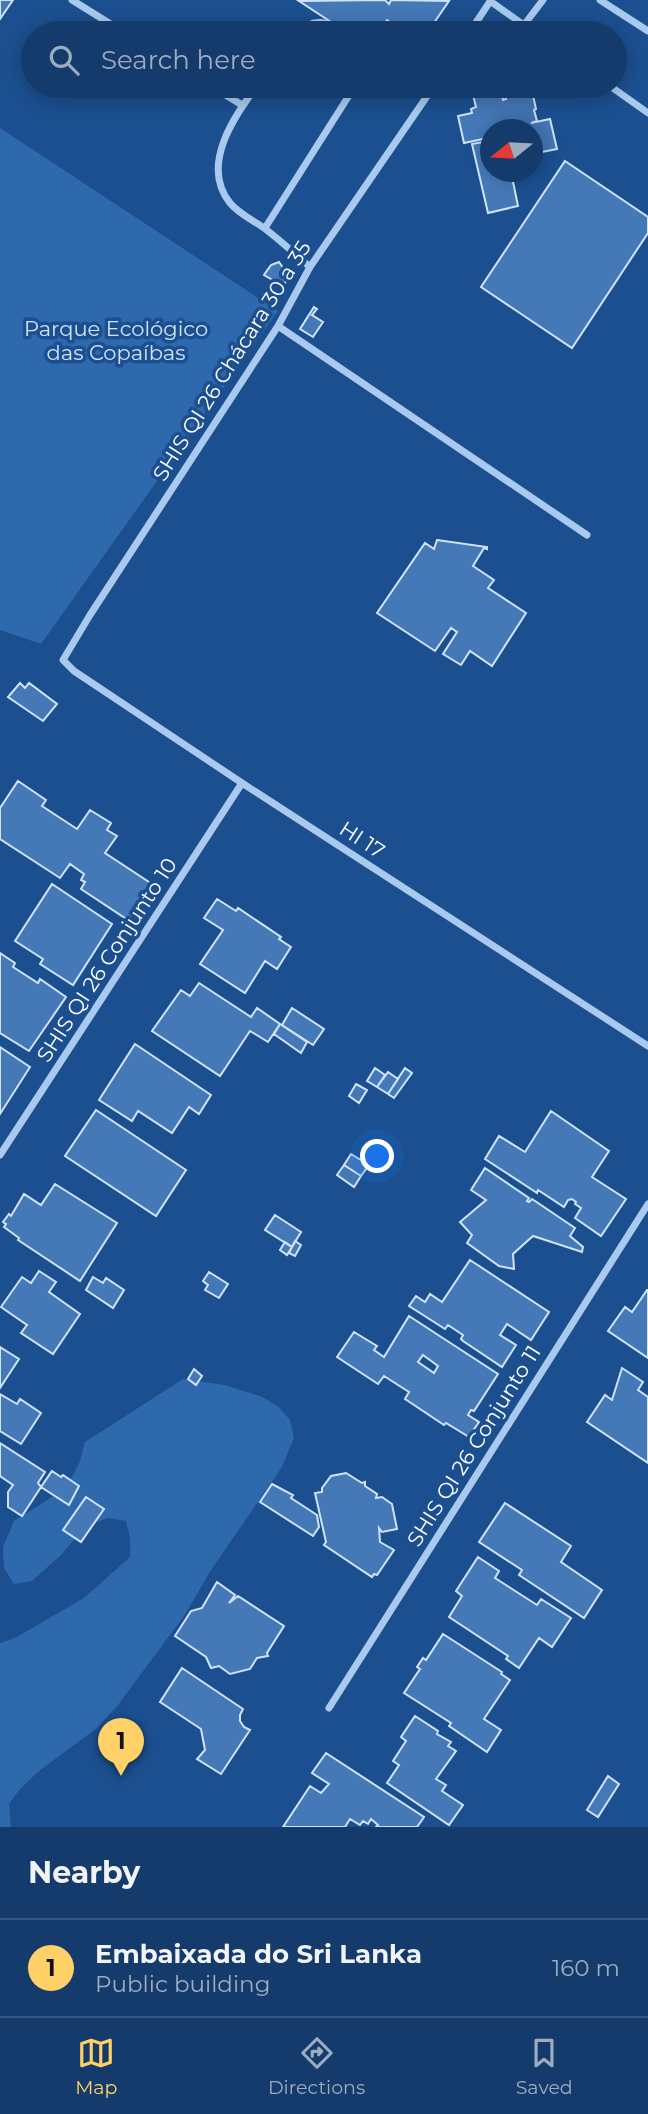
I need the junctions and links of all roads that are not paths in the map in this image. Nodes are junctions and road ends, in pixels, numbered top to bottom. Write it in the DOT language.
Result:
graph roads {
  1 [pos="72,0"];
  2 [pos="542,0"];
  3 [pos="600,0"];
  4 [pos="491,1"];
  5 [pos="106,21"];
  6 [pos="478,21"];
  7 [pos="518,21"];
  8 [pos="527,21"];
  9 [pos="648,31"];
  10 [pos="230,98"];
  11 [pos="248,98"];
  12 [pos="347,98"];
  13 [pos="425,98"];
  14 [pos="627,98"];
  15 [pos="242,106"];
  16 [pos="648,113"];
  17 [pos="265,229"];
  18 [pos="310,267"];
  19 [pos="278,326"];
  20 [pos="587,534"];
  21 [pos="64,657"];
  22 [pos="242,783"];
  23 [pos="648,1046"];
  24 [pos="0,1155"];
  25 [pos="648,1204"];
  26 [pos="329,1708"];
  1 -- 5 [label="street"];
  2 -- 8 [label="street"];
  3 -- 9 [label="street"];
  4 -- 6 [label="street"];
  4 -- 7 [label="street"];
  10 -- 15 [label="street"];
  11 -- 15 [label="street"];
  12 -- 17 [label="street"];
  13 -- 18 [label="street, SHIS QI 26 Chácara 30 a 35"];
  14 -- 16 [label="street"];
  15 -- 17 [label="street"];
  17 -- 18 [label="street"];
  18 -- 19 [label="street, SHIS QI 26 Chácara 30 a 35"];
  19 -- 20 [label="street"];
  19 -- 21 [label="street, SHIS QI 26 Chácara 30 a 35"];
  21 -- 22 [label="street, HI 17"];
  22 -- 23 [label="street, HI 17"];
  22 -- 24 [label="street, SHIS QI 26 Conjunto 10"];
  25 -- 26 [label="street, SHIS QI 26 Conjunto 11"];
}
